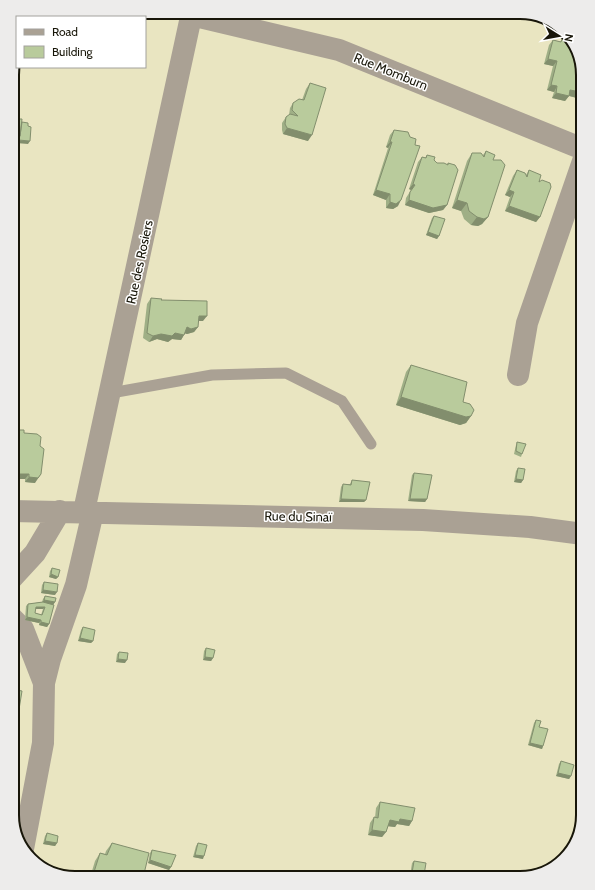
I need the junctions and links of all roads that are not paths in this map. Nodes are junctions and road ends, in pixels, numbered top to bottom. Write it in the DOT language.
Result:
graph roads {
  1 [pos="190,19"];
  2 [pos="215,19"];
  3 [pos="576,146"];
  4 [pos="576,181"];
  5 [pos="518,375"];
  6 [pos="111,393"];
  7 [pos="371,444"];
  8 [pos="19,511"];
  9 [pos="60,511"];
  10 [pos="88,512"];
  11 [pos="576,533"];
  12 [pos="19,570"];
  13 [pos="19,625"];
  14 [pos="44,683"];
  15 [pos="25,840"];
  1 -- 6 [label="street, Rue des Rosiers"];
  2 -- 3 [label="street, Rue Momburn"];
  4 -- 5 [label="street"];
  6 -- 7 [label="lane"];
  6 -- 10 [label="street, Rue des Rosiers"];
  8 -- 9 [label="street, Rue du Sinaï"];
  9 -- 10 [label="street, Rue du Sinaï"];
  9 -- 12 [label="street"];
  10 -- 11 [label="street, Rue du Sinaï"];
  10 -- 14 [label="street, Rue des Rosiers"];
  13 -- 14 [label="street"];
  14 -- 15 [label="street"];
}
